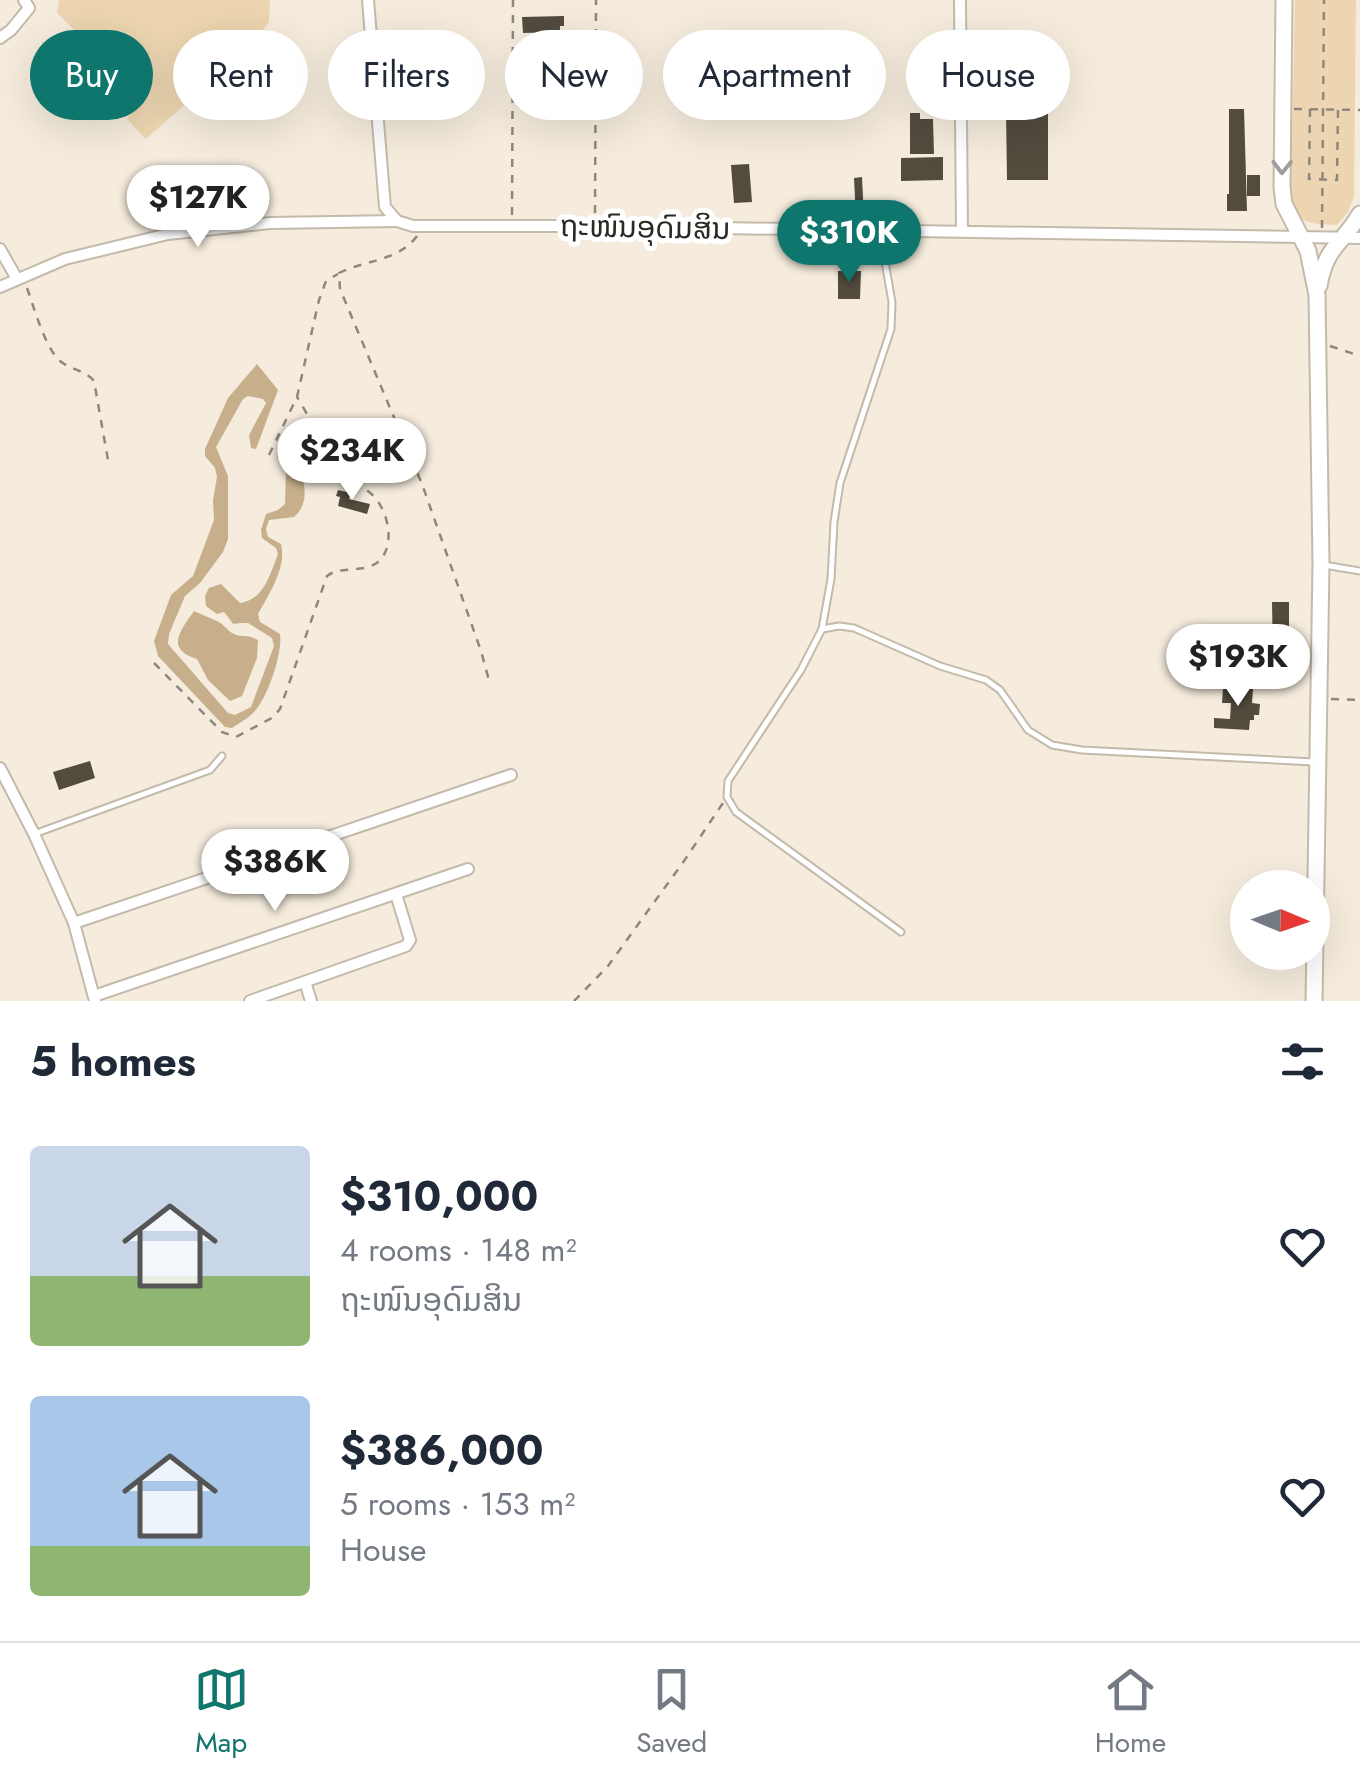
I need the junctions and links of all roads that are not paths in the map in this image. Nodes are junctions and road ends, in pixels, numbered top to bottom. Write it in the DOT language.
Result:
graph roads {
  1 [pos="24,0"];
  2 [pos="368,0"];
  3 [pos="960,0"];
  4 [pos="1284,0"];
  5 [pos="0,38"];
  6 [pos="1360,214"];
  7 [pos="396,220"];
  8 [pos="879,230"];
  9 [pos="962,231"];
  10 [pos="1300,236"];
  11 [pos="1341,237"];
  12 [pos="1360,238"];
  13 [pos="0,249"];
  14 [pos="20,278"];
  15 [pos="0,287"];
  16 [pos="1318,295"];
  17 [pos="1321,564"];
  18 [pos="1360,571"];
  19 [pos="822,629"];
  20 [pos="222,756"];
  21 [pos="1319,762"];
  22 [pos="0,768"];
  23 [pos="511,775"];
  24 [pos="34,834"];
  25 [pos="468,869"];
  26 [pos="396,894"];
  27 [pos="74,923"];
  28 [pos="901,932"];
  29 [pos="305,982"];
  30 [pos="95,999"];
  31 [pos="250,1001"];
  32 [pos="311,1001"];
  33 [pos="1314,1001"];
  1 -- 5 [label="street"];
  2 -- 7 [label="street"];
  3 -- 9 [label="street"];
  4 -- 10 [label="street, one-way"];
  6 -- 11 [label="street"];
  7 -- 8 [label="street, ຖະໜົນອຸດົມສິນ"];
  7 -- 14 [label="street, ຖະໜົນອຸດົມສິນ"];
  8 -- 9 [label="street, ຖະໜົນອຸດົມສິນ"];
  8 -- 19 [label="lane"];
  9 -- 10 [label="street, ຖະໜົນອຸດົມສິນ"];
  10 -- 11 [label="street, ຖະໜົນອຸດົມສິນ"];
  10 -- 16 [label="street"];
  11 -- 12 [label="street, ຖະໜົນອຸດົມສິນ"];
  11 -- 16 [label="street"];
  13 -- 14 [label="street"];
  14 -- 15 [label="street, ຖະໜົນອຸດົມສິນ"];
  16 -- 17 [label="street"];
  17 -- 18 [label="lane"];
  17 -- 21 [label="street"];
  19 -- 21 [label="lane"];
  19 -- 28 [label="lane"];
  20 -- 24 [label="lane"];
  21 -- 33 [label="street"];
  22 -- 24 [label="street"];
  23 -- 27 [label="street"];
  24 -- 27 [label="street"];
  25 -- 26 [label="street"];
  26 -- 29 [label="street"];
  26 -- 30 [label="street"];
  27 -- 30 [label="street"];
  29 -- 31 [label="street"];
  29 -- 32 [label="street"];
}
